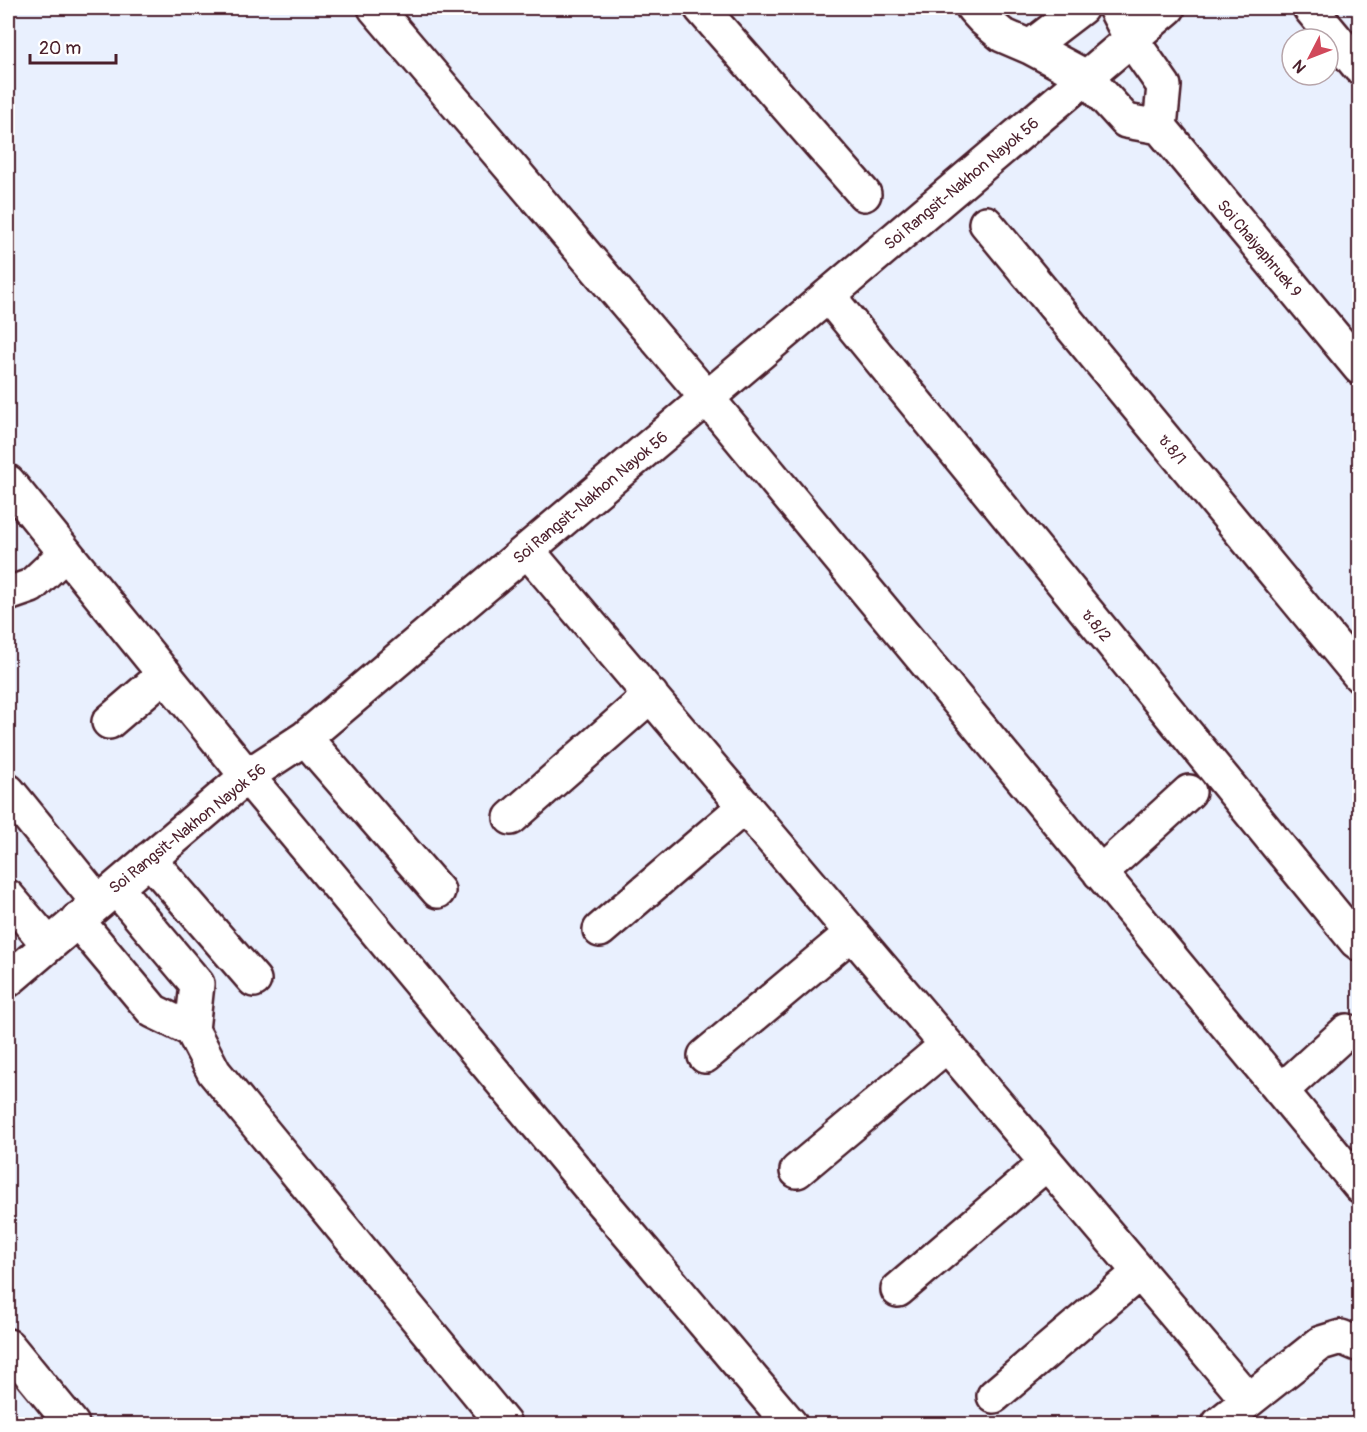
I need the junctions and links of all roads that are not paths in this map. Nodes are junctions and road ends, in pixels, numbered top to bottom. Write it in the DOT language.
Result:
graph roads {
  1 [pos="375,8"];
  2 [pos="701,8"];
  3 [pos="973,8"];
  4 [pos="1081,8"];
  5 [pos="1115,8"];
  6 [pos="1168,8"];
  7 [pos="1310,8"];
  8 [pos="1131,39"];
  9 [pos="1030,47"];
  10 [pos="1359,68"];
  11 [pos="1086,77"];
  12 [pos="1160,127"];
  13 [pos="864,194"];
  14 [pos="986,223"];
  15 [pos="839,309"];
  16 [pos="1359,368"];
  17 [pos="707,398"];
  18 [pos="8,482"];
  19 [pos="527,550"];
  20 [pos="66,553"];
  21 [pos="8,594"];
  22 [pos="165,674"];
  23 [pos="1359,676"];
  24 [pos="651,695"];
  25 [pos="109,722"];
  26 [pos="305,738"];
  27 [pos="247,776"];
  28 [pos="8,791"];
  29 [pos="1189,792"];
  30 [pos="745,806"];
  31 [pos="511,818"];
  32 [pos="149,860"];
  33 [pos="1100,873"];
  34 [pos="438,891"];
  35 [pos="8,897"];
  36 [pos="97,903"];
  37 [pos="600,930"];
  38 [pos="852,933"];
  39 [pos="1358,943"];
  40 [pos="49,945"];
  41 [pos="8,980"];
  42 [pos="254,980"];
  43 [pos="192,1030"];
  44 [pos="1347,1031"];
  45 [pos="947,1045"];
  46 [pos="705,1056"];
  47 [pos="1281,1091"];
  48 [pos="1047,1163"];
  49 [pos="797,1171"];
  50 [pos="1359,1185"];
  51 [pos="1140,1272"];
  52 [pos="898,1290"];
  53 [pos="1359,1345"];
  54 [pos="8,1346"];
  55 [pos="994,1396"];
  56 [pos="1248,1400"];
  57 [pos="72,1425"];
  58 [pos="504,1425"];
  59 [pos="790,1425"];
  60 [pos="1219,1425"];
  1 -- 17 [label="street"];
  2 -- 13 [label="street"];
  3 -- 9 [label="street"];
  4 -- 9 [label="street"];
  5 -- 8 [label="street"];
  6 -- 8 [label="street, Soi Rangsit-Nakhon Nayok 56"];
  7 -- 10 [label="street"];
  8 -- 11 [label="street, Soi Rangsit-Nakhon Nayok 56"];
  8 -- 12 [label="street"];
  9 -- 11 [label="street"];
  11 -- 12 [label="street"];
  11 -- 17 [label="street, Soi Rangsit-Nakhon Nayok 56"];
  12 -- 16 [label="street, Soi Chaiyaphruek 9"];
  14 -- 23 [label="street, ซ.8/1"];
  15 -- 39 [label="street, ซ.8/2"];
  17 -- 19 [label="street, Soi Rangsit-Nakhon Nayok 56"];
  17 -- 33 [label="street"];
  18 -- 20 [label="street"];
  19 -- 24 [label="street"];
  19 -- 26 [label="street, Soi Rangsit-Nakhon Nayok 56"];
  20 -- 21 [label="street"];
  20 -- 22 [label="street"];
  22 -- 25 [label="street"];
  22 -- 27 [label="street"];
  24 -- 30 [label="street"];
  24 -- 31 [label="street"];
  26 -- 27 [label="street, Soi Rangsit-Nakhon Nayok 56"];
  26 -- 34 [label="street"];
  27 -- 32 [label="street, Soi Rangsit-Nakhon Nayok 56"];
  27 -- 59 [label="street"];
  28 -- 36 [label="street"];
  29 -- 33 [label="street"];
  30 -- 37 [label="street"];
  30 -- 38 [label="street"];
  32 -- 36 [label="street, Soi Rangsit-Nakhon Nayok 56"];
  32 -- 42 [label="street"];
  33 -- 47 [label="street"];
  35 -- 40 [label="street"];
  36 -- 40 [label="street, Soi Rangsit-Nakhon Nayok 56"];
  36 -- 43 [label="street"];
  36 -- 43 [label="street"];
  38 -- 45 [label="street"];
  38 -- 46 [label="street"];
  40 -- 41 [label="street, Soi Rangsit-Nakhon Nayok 56"];
  43 -- 58 [label="street"];
  44 -- 47 [label="street"];
  45 -- 48 [label="street"];
  45 -- 49 [label="street"];
  47 -- 50 [label="street"];
  48 -- 51 [label="street"];
  48 -- 52 [label="street"];
  51 -- 55 [label="street"];
  51 -- 56 [label="street"];
  53 -- 56 [label="street"];
  54 -- 57 [label="street"];
  56 -- 60 [label="street"];
}
